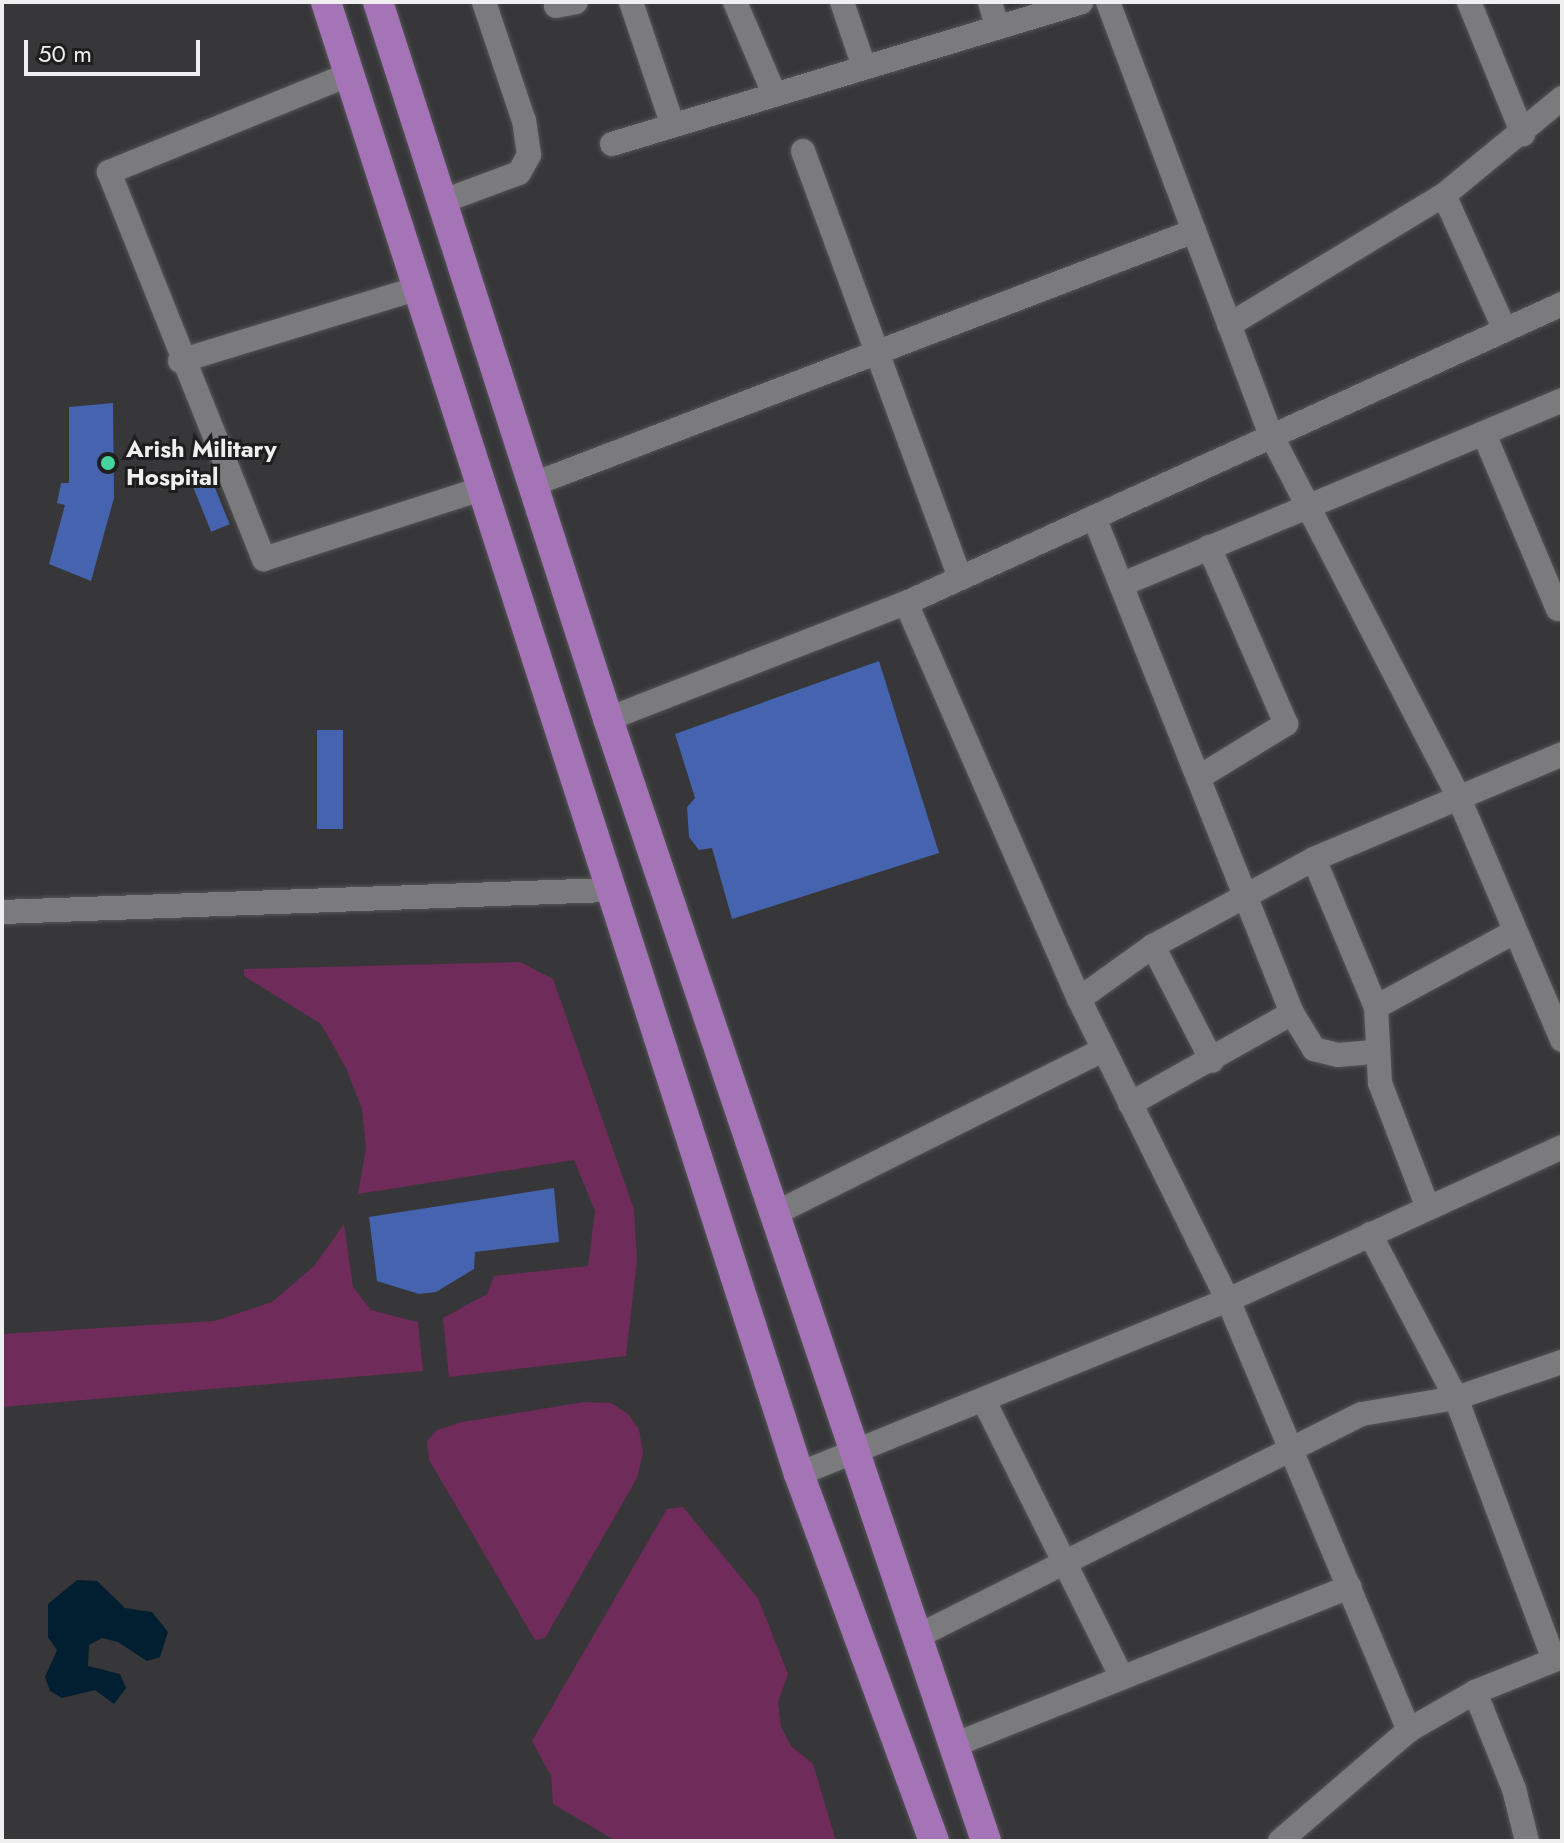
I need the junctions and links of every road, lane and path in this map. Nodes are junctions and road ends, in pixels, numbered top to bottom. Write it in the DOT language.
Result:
graph roads {
  1 [pos="378,2"];
  2 [pos="484,2"];
  3 [pos="631,2"];
  4 [pos="735,2"];
  5 [pos="842,2"];
  6 [pos="990,2"];
  7 [pos="1081,2"];
  8 [pos="1108,2"];
  9 [pos="1469,2"];
  10 [pos="334,4"];
  11 [pos="997,27"];
  12 [pos="863,64"];
  13 [pos="348,75"];
  14 [pos="773,91"];
  15 [pos="1562,98"];
  16 [pos="672,123"];
  17 [pos="1523,134"];
  18 [pos="612,144"];
  19 [pos="803,151"];
  20 [pos="1444,195"];
  21 [pos="441,202"];
  22 [pos="1194,231"];
  23 [pos="416,289"];
  24 [pos="1562,304"];
  25 [pos="1229,325"];
  26 [pos="480,327"];
  27 [pos="1504,328"];
  28 [pos="432,343"];
  29 [pos="881,355"];
  30 [pos="180,361"];
  31 [pos="1562,400"];
  32 [pos="1270,433"];
  33 [pos="1484,434"];
  34 [pos="534,484"];
  35 [pos="481,489"];
  36 [pos="1306,505"];
  37 [pos="1094,517"];
  38 [pos="1209,547"];
  39 [pos="960,578"];
  40 [pos="1123,584"];
  41 [pos="906,603"];
  42 [pos="1561,611"];
  43 [pos="608,719"];
  44 [pos="1562,754"];
  45 [pos="1201,776"];
  46 [pos="1458,796"];
  47 [pos="1314,859"];
  48 [pos="609,890"];
  49 [pos="1245,895"];
  50 [pos="2,912"];
  51 [pos="1514,932"];
  52 [pos="1153,946"];
  53 [pos="1079,999"];
  54 [pos="1376,1007"];
  55 [pos="1292,1013"];
  56 [pos="1562,1040"];
  57 [pos="1103,1050"];
  58 [pos="1376,1052"];
  59 [pos="1212,1061"];
  60 [pos="1130,1104"];
  61 [pos="1562,1147"];
  62 [pos="1428,1208"];
  63 [pos="776,1213"];
  64 [pos="1370,1234"];
  65 [pos="1228,1300"];
  66 [pos="1562,1362"];
  67 [pos="1456,1398"];
  68 [pos="985,1403"];
  69 [pos="1292,1450"];
  70 [pos="859,1452"];
  71 [pos="799,1474"];
  72 [pos="1062,1566"];
  73 [pos="1350,1587"];
  74 [pos="918,1636"];
  75 [pos="1558,1658"];
  76 [pos="1121,1676"];
  77 [pos="1475,1692"];
  78 [pos="1409,1730"];
  79 [pos="954,1745"];
  80 [pos="934,1841"];
  81 [pos="986,1841"];
  82 [pos="1280,1841"];
  83 [pos="1527,1841"];
  1 -- 21 [label="main road"];
  2 -- 21 [label="street"];
  3 -- 16 [label="street"];
  4 -- 14 [label="street"];
  5 -- 12 [label="street"];
  6 -- 11 [label="street"];
  7 -- 11 [label="street"];
  8 -- 22 [label="street"];
  9 -- 17 [label="street"];
  10 -- 13 [label="main road"];
  11 -- 12 [label="street"];
  12 -- 14 [label="street"];
  13 -- 23 [label="main road"];
  13 -- 30 [label="street"];
  14 -- 16 [label="street"];
  15 -- 17 [label="street"];
  16 -- 18 [label="street"];
  17 -- 20 [label="street"];
  19 -- 29 [label="street"];
  20 -- 25 [label="street"];
  20 -- 27 [label="street"];
  21 -- 26 [label="main road"];
  22 -- 25 [label="street"];
  22 -- 29 [label="street"];
  23 -- 28 [label="main road"];
  23 -- 30 [label="street"];
  24 -- 27 [label="street"];
  25 -- 32 [label="street"];
  26 -- 28 [label="main road"];
  26 -- 34 [label="main road"];
  27 -- 32 [label="street"];
  28 -- 35 [label="main road"];
  29 -- 34 [label="street"];
  29 -- 39 [label="street"];
  30 -- 35 [label="street"];
  31 -- 33 [label="street"];
  32 -- 36 [label="street"];
  32 -- 37 [label="street"];
  33 -- 36 [label="street"];
  33 -- 42 [label="street"];
  34 -- 43 [label="main road"];
  35 -- 48 [label="main road"];
  36 -- 38 [label="street"];
  36 -- 46 [label="street"];
  37 -- 39 [label="street"];
  37 -- 40 [label="street"];
  38 -- 40 [label="street"];
  38 -- 45 [label="street"];
  39 -- 41 [label="street"];
  40 -- 45 [label="street"];
  41 -- 43 [label="street"];
  41 -- 53 [label="street"];
  43 -- 63 [label="main road"];
  44 -- 46 [label="street"];
  45 -- 49 [label="street"];
  46 -- 47 [label="street"];
  46 -- 51 [label="street"];
  47 -- 49 [label="street"];
  47 -- 54 [label="street"];
  48 -- 50 [label="street"];
  48 -- 71 [label="main road"];
  49 -- 52 [label="street"];
  49 -- 55 [label="street"];
  51 -- 54 [label="street"];
  51 -- 56 [label="street"];
  52 -- 53 [label="street"];
  52 -- 59 [label="street"];
  53 -- 57 [label="street"];
  54 -- 58 [label="street"];
  55 -- 58 [label="street"];
  55 -- 59 [label="street"];
  57 -- 60 [label="street"];
  57 -- 63 [label="street"];
  58 -- 62 [label="street"];
  59 -- 60 [label="street"];
  60 -- 65 [label="street"];
  61 -- 62 [label="street"];
  62 -- 64 [label="street"];
  63 -- 70 [label="main road"];
  64 -- 65 [label="street"];
  64 -- 67 [label="street"];
  65 -- 68 [label="street"];
  65 -- 69 [label="street"];
  66 -- 67 [label="street"];
  67 -- 69 [label="street"];
  67 -- 75 [label="street"];
  68 -- 70 [label="street"];
  68 -- 72 [label="street"];
  69 -- 72 [label="street"];
  69 -- 73 [label="street"];
  70 -- 71 [label="street"];
  70 -- 74 [label="main road"];
  71 -- 80 [label="main road"];
  72 -- 74 [label="street"];
  72 -- 76 [label="street"];
  73 -- 76 [label="street"];
  73 -- 78 [label="street"];
  74 -- 79 [label="main road"];
  75 -- 77 [label="street"];
  76 -- 79 [label="street"];
  77 -- 78 [label="street"];
  77 -- 83 [label="street"];
  78 -- 82 [label="street"];
  79 -- 81 [label="main road"];
}
